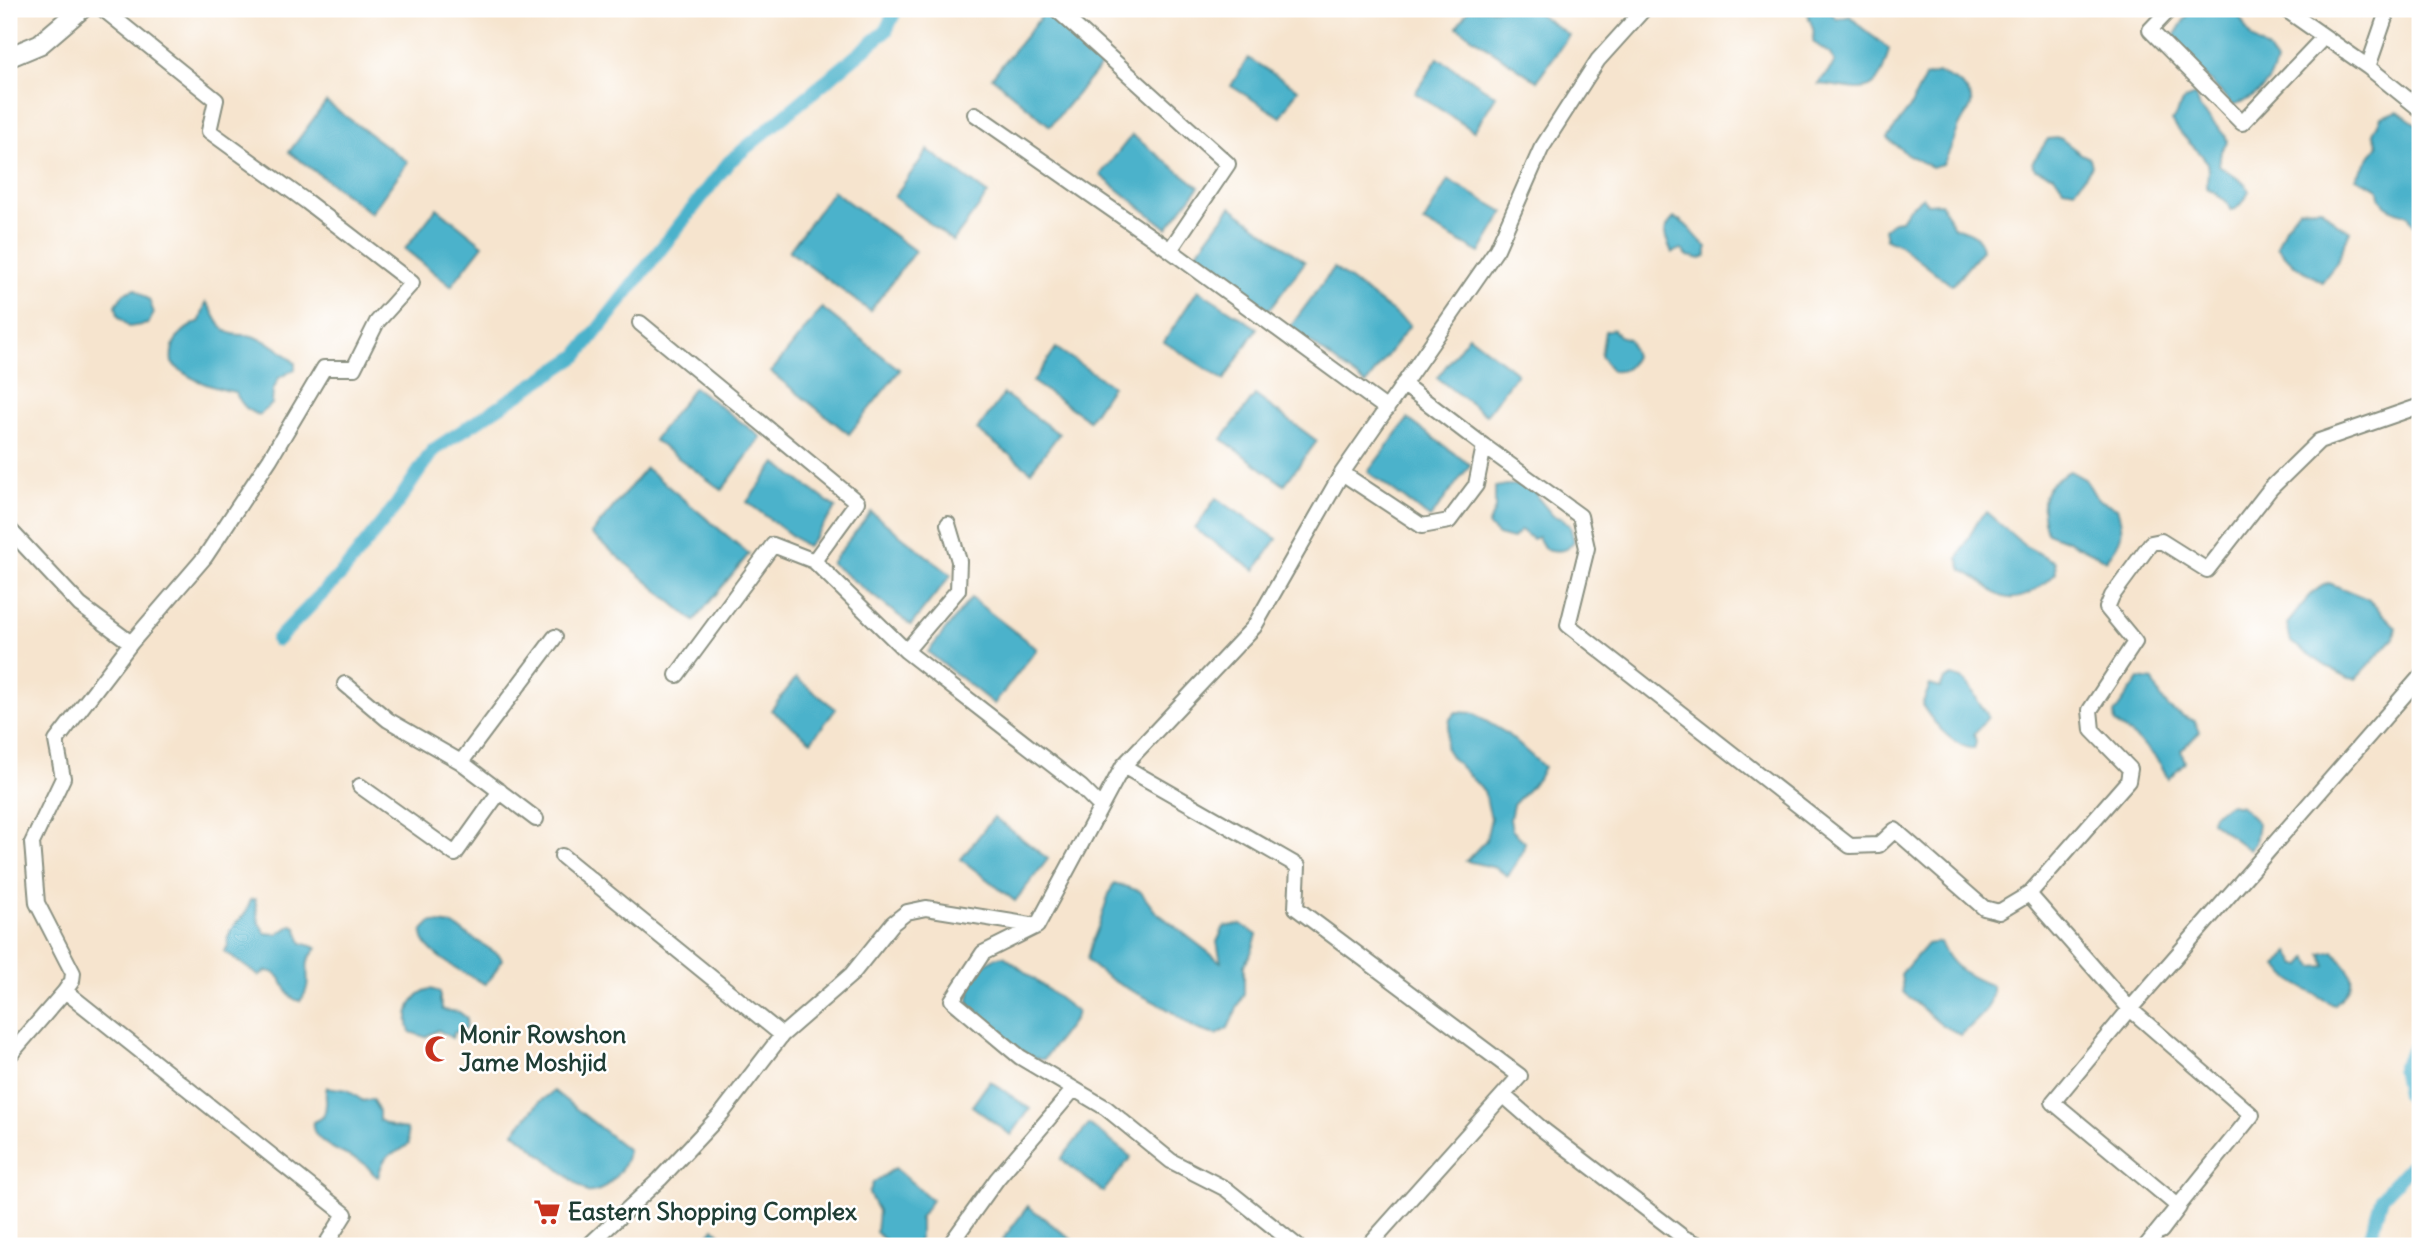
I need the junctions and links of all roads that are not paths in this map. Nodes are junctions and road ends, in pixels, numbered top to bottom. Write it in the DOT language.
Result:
graph roads {
  1 [pos="81,9"];
  2 [pos="103,9"];
  3 [pos="1056,9"];
  4 [pos="1644,9"];
  5 [pos="2169,9"];
  6 [pos="2285,9"];
  7 [pos="2388,9"];
  8 [pos="2325,37"];
  9 [pos="9,57"];
  10 [pos="2368,67"];
  11 [pos="2420,109"];
  12 [pos="975,114"];
  13 [pos="1170,250"];
  14 [pos="640,323"];
  15 [pos="1403,384"];
  16 [pos="2420,405"];
  17 [pos="1387,410"];
  18 [pos="1485,446"];
  19 [pos="1342,473"];
  20 [pos="948,524"];
  21 [pos="9,529"];
  22 [pos="814,561"];
  23 [pos="555,637"];
  24 [pos="131,643"];
  25 [pos="906,651"];
  26 [pos="677,675"];
  27 [pos="2420,677"];
  28 [pos="345,684"];
  29 [pos="461,762"];
  30 [pos="1123,766"];
  31 [pos="360,786"];
  32 [pos="500,791"];
  33 [pos="1101,807"];
  34 [pos="536,819"];
  35 [pos="562,856"];
  36 [pos="2029,894"];
  37 [pos="1037,926"];
  38 [pos="65,991"];
  39 [pos="2130,1009"];
  40 [pos="782,1035"];
  41 [pos="9,1056"];
  42 [pos="1074,1089"];
  43 [pos="1503,1095"];
  44 [pos="2179,1207"];
  45 [pos="2161,1231"];
  46 [pos="325,1246"];
  47 [pos="587,1246"];
  48 [pos="949,1246"];
  49 [pos="1297,1246"];
  50 [pos="1368,1246"];
  51 [pos="1702,1246"];
  52 [pos="2146,1246"];
  1 -- 9 [label="street"];
  2 -- 24 [label="street"];
  3 -- 13 [label="street"];
  4 -- 15 [label="street"];
  5 -- 8 [label="street"];
  6 -- 8 [label="street"];
  7 -- 10 [label="street"];
  8 -- 10 [label="street"];
  10 -- 11 [label="street"];
  12 -- 13 [label="street"];
  13 -- 17 [label="street"];
  14 -- 22 [label="street"];
  15 -- 17 [label="street"];
  15 -- 18 [label="street"];
  16 -- 36 [label="street"];
  17 -- 19 [label="street"];
  18 -- 19 [label="street"];
  18 -- 36 [label="street"];
  19 -- 30 [label="street"];
  20 -- 25 [label="street"];
  21 -- 24 [label="street"];
  22 -- 25 [label="street"];
  22 -- 26 [label="street"];
  23 -- 29 [label="street"];
  24 -- 38 [label="street"];
  25 -- 33 [label="street"];
  27 -- 39 [label="street"];
  28 -- 29 [label="street"];
  29 -- 32 [label="street"];
  30 -- 33 [label="street"];
  30 -- 43 [label="street"];
  31 -- 32 [label="street"];
  32 -- 34 [label="street"];
  33 -- 37 [label="street"];
  35 -- 40 [label="street"];
  36 -- 39 [label="street"];
  37 -- 40 [label="street"];
  37 -- 42 [label="street"];
  38 -- 41 [label="street"];
  38 -- 46 [label="street"];
  39 -- 44 [label="street"];
  39 -- 44 [label="street"];
  40 -- 47 [label="street"];
  42 -- 48 [label="street"];
  42 -- 49 [label="street"];
  43 -- 50 [label="street"];
  43 -- 51 [label="street"];
  44 -- 45 [label="street"];
  44 -- 52 [label="street"];
}
